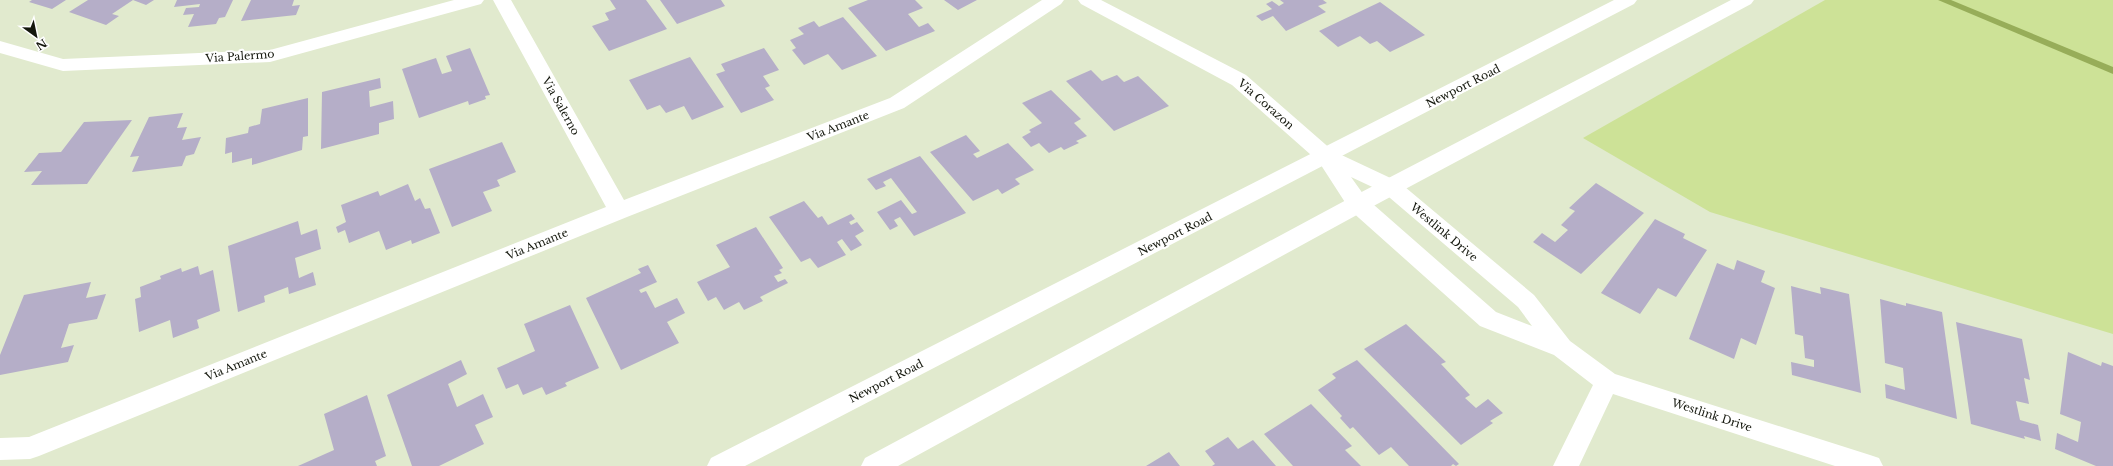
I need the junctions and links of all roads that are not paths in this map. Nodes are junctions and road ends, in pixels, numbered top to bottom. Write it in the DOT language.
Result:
graph roads {
  1 [pos="475,0"];
  2 [pos="502,0"];
  3 [pos="1055,0"];
  4 [pos="1087,0"];
  5 [pos="1628,0"];
  6 [pos="1745,0"];
  7 [pos="0,47"];
  8 [pos="1326,157"];
  9 [pos="1391,187"];
  10 [pos="1358,204"];
  11 [pos="619,211"];
  12 [pos="1562,348"];
  13 [pos="1607,382"];
  14 [pos="0,449"];
  15 [pos="720,466"];
  16 [pos="874,466"];
  17 [pos="1566,466"];
  18 [pos="1870,466"];
  1 -- 7 [label="street, Via Palermo"];
  2 -- 11 [label="street, Via Salerno"];
  3 -- 11 [label="street, Via Amante"];
  4 -- 8 [label="street, Via Corazon"];
  5 -- 8 [label="street, Newport Road"];
  6 -- 9 [label="street"];
  8 -- 9 [label="street, Westlink Drive"];
  8 -- 10 [label="street, Via Corazon"];
  8 -- 15 [label="street, Newport Road"];
  9 -- 10 [label="street"];
  9 -- 12 [label="street, Westlink Drive"];
  10 -- 12 [label="street, Westlink Drive"];
  10 -- 16 [label="street"];
  11 -- 14 [label="street, Via Amante"];
  12 -- 13 [label="street, Westlink Drive"];
  13 -- 17 [label="street"];
  13 -- 18 [label="street, Westlink Drive"];
}
